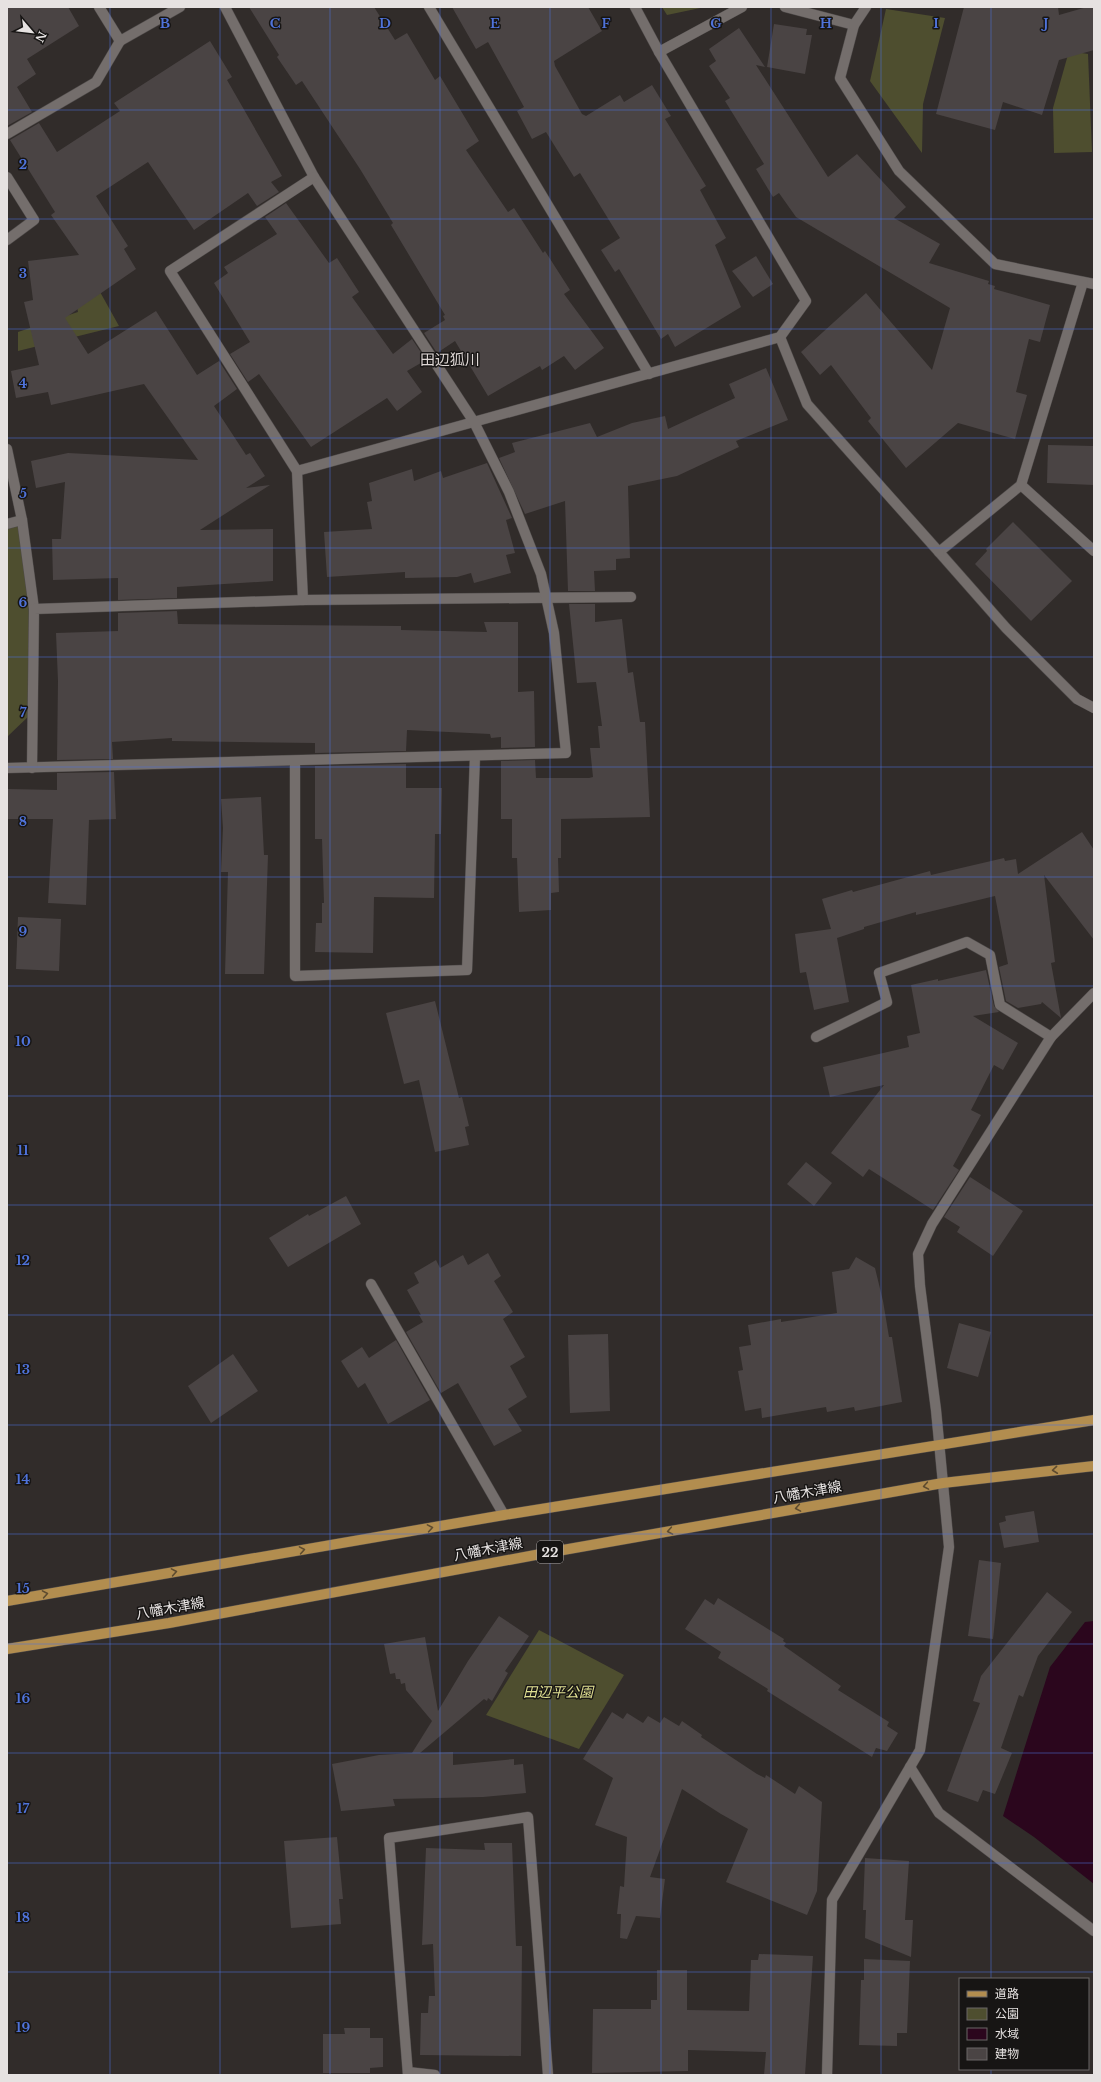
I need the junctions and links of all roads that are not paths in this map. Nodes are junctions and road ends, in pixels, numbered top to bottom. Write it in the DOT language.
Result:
graph roads {
  1 [pos="99,7"];
  2 [pos="180,7"];
  3 [pos="226,7"];
  4 [pos="429,7"];
  5 [pos="634,7"];
  6 [pos="742,7"];
  7 [pos="785,7"];
  8 [pos="866,7"];
  9 [pos="854,25"];
  10 [pos="120,41"];
  11 [pos="659,52"];
  12 [pos="7,134"];
  13 [pos="7,177"];
  14 [pos="314,177"];
  15 [pos="7,240"];
  16 [pos="1083,282"];
  17 [pos="1094,284"];
  18 [pos="780,337"];
  19 [pos="649,374"];
  20 [pos="474,422"];
  21 [pos="7,449"];
  22 [pos="297,471"];
  23 [pos="1021,485"];
  24 [pos="22,520"];
  25 [pos="7,524"];
  26 [pos="1094,551"];
  27 [pos="939,552"];
  28 [pos="631,597"];
  29 [pos="545,598"];
  30 [pos="303,600"];
  31 [pos="34,609"];
  32 [pos="1094,708"];
  33 [pos="475,756"];
  34 [pos="295,761"];
  35 [pos="7,768"];
  36 [pos="32,768"];
  37 [pos="1094,994"];
  38 [pos="816,1037"];
  39 [pos="1051,1038"];
  40 [pos="372,1284"];
  41 [pos="1094,1420"];
  42 [pos="939,1444"];
  43 [pos="1094,1466"];
  44 [pos="943,1483"];
  45 [pos="504,1515"];
  46 [pos="7,1601"];
  47 [pos="7,1649"];
  48 [pos="910,1767"];
  49 [pos="1094,1931"];
  50 [pos="408,2074"];
  51 [pos="435,2075"];
  52 [pos="548,2075"];
  53 [pos="827,2075"];
  1 -- 10 [label="street"];
  2 -- 10 [label="street"];
  3 -- 14 [label="street"];
  4 -- 19 [label="street"];
  5 -- 11 [label="street"];
  6 -- 11 [label="street"];
  7 -- 9 [label="street"];
  8 -- 9 [label="street"];
  9 -- 16 [label="street"];
  10 -- 12 [label="street"];
  11 -- 18 [label="street"];
  13 -- 15 [label="street"];
  14 -- 20 [label="street"];
  14 -- 22 [label="street"];
  16 -- 17 [label="street"];
  16 -- 23 [label="street"];
  18 -- 19 [label="street"];
  18 -- 27 [label="street"];
  19 -- 20 [label="street"];
  20 -- 22 [label="street"];
  20 -- 29 [label="street"];
  21 -- 24 [label="street"];
  22 -- 30 [label="street"];
  23 -- 26 [label="street"];
  23 -- 27 [label="street"];
  24 -- 25 [label="street"];
  24 -- 31 [label="street"];
  27 -- 32 [label="street"];
  28 -- 29 [label="street"];
  29 -- 30 [label="street"];
  29 -- 33 [label="street"];
  30 -- 31 [label="street"];
  31 -- 36 [label="street"];
  33 -- 34 [label="street"];
  33 -- 34 [label="street"];
  34 -- 36 [label="street"];
  35 -- 36 [label="street"];
  37 -- 39 [label="street"];
  38 -- 39 [label="street"];
  39 -- 42 [label="street"];
  40 -- 45 [label="street"];
  41 -- 42 [label="main road, 八幡木津線"];
  42 -- 44 [label="street"];
  42 -- 45 [label="main road, 八幡木津線"];
  43 -- 44 [label="main road, 八幡木津線 / 22, one-way"];
  44 -- 47 [label="main road, 八幡木津線 / 22, one-way"];
  44 -- 48 [label="street"];
  46 -- 45 [label="main road, 八幡木津線, one-way"];
  48 -- 49 [label="street"];
  48 -- 53 [label="street"];
  50 -- 51 [label="street"];
  50 -- 52 [label="street"];
}
